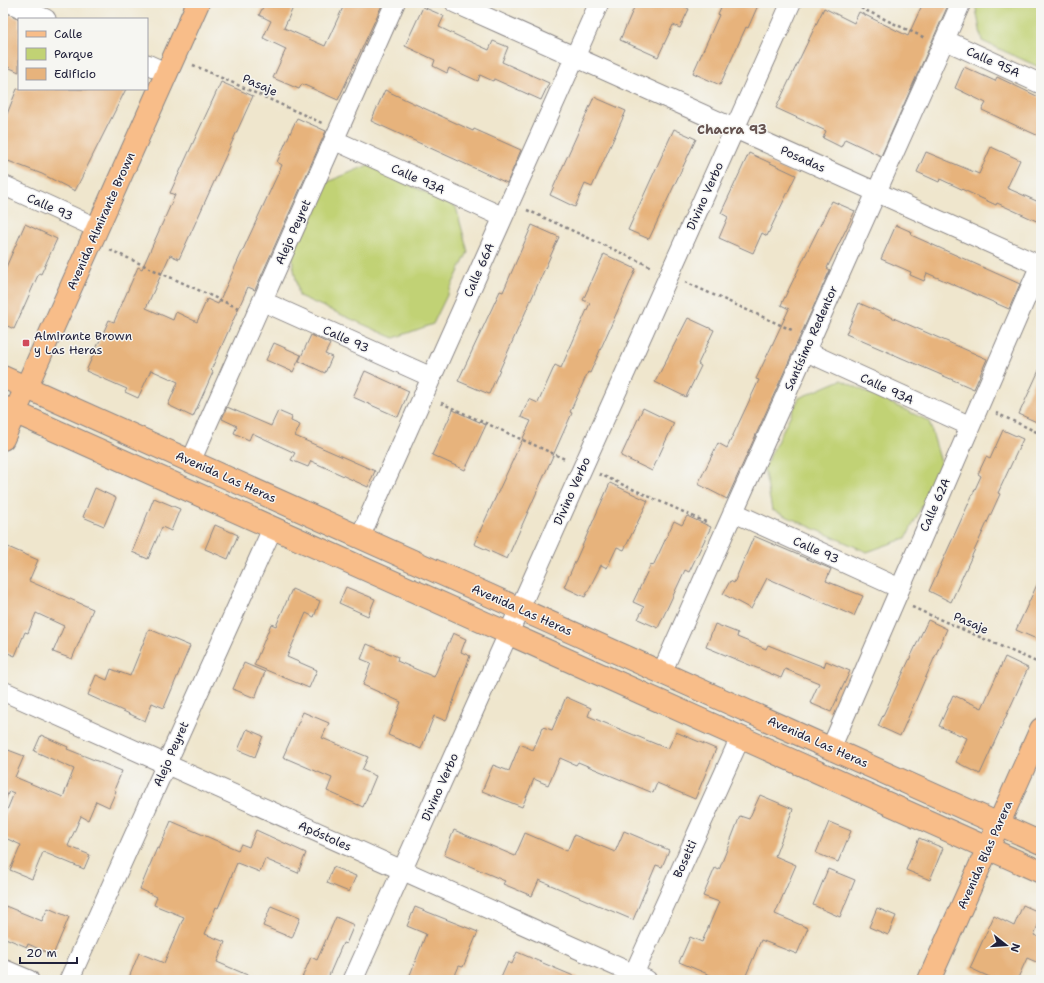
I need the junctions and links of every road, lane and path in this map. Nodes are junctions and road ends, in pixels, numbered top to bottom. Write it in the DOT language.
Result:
graph roads {
  1 [pos="10,3"];
  2 [pos="198,3"];
  3 [pos="395,3"];
  4 [pos="455,3"];
  5 [pos="599,3"];
  6 [pos="791,3"];
  7 [pos="850,3"];
  8 [pos="961,3"];
  9 [pos="44,18"];
  10 [pos="943,43"];
  11 [pos="574,57"];
  12 [pos="148,64"];
  13 [pos="170,65"];
  14 [pos="1041,84"];
  15 [pos="735,129"];
  16 [pos="336,135"];
  17 [pos="3,185"];
  18 [pos="876,192"];
  19 [pos="503,217"];
  20 [pos="94,235"];
  21 [pos="1041,265"];
  22 [pos="258,308"];
  23 [pos="805,351"];
  24 [pos="3,377"];
  25 [pos="431,377"];
  26 [pos="26,387"];
  27 [pos="979,405"];
  28 [pos="9,410"];
  29 [pos="970,426"];
  30 [pos="1041,434"];
  31 [pos="3,439"];
  32 [pos="191,461"];
  33 [pos="733,512"];
  34 [pos="273,527"];
  35 [pos="360,537"];
  36 [pos="897,594"];
  37 [pos="520,609"];
  38 [pos="508,634"];
  39 [pos="1041,664"];
  40 [pos="662,672"];
  41 [pos="3,692"];
  42 [pos="1041,729"];
  43 [pos="740,738"];
  44 [pos="830,748"];
  45 [pos="166,764"];
  46 [pos="999,824"];
  47 [pos="1041,843"];
  48 [pos="987,848"];
  49 [pos="402,870"];
  50 [pos="1041,872"];
  51 [pos="3,969"];
  52 [pos="637,978"];
  53 [pos="29,980"];
  54 [pos="69,980"];
  55 [pos="353,980"];
  56 [pos="929,980"];
  1 -- 9 [label="street"];
  2 -- 13 [label="main road, Avenida Almirante Brown"];
  3 -- 16 [label="street, Alejo Peyret"];
  4 -- 11 [label="street, Posadas"];
  5 -- 11 [label="street, Calle 66A"];
  6 -- 15 [label="street, Divino Verbo"];
  7 -- 10 [label="path"];
  8 -- 10 [label="street, Santísimo Redentor"];
  10 -- 14 [label="street, Calle 95A"];
  10 -- 18 [label="street, Santísimo Redentor"];
  11 -- 15 [label="street, Posadas"];
  11 -- 19 [label="street, Calle 66A"];
  12 -- 13 [label="street"];
  13 -- 16 [label="path, Pasaje"];
  13 -- 20 [label="main road, Avenida Almirante Brown"];
  15 -- 18 [label="street, Posadas"];
  15 -- 37 [label="street, Divino Verbo"];
  16 -- 19 [label="street, Calle 93A"];
  16 -- 22 [label="street, Alejo Peyret"];
  17 -- 20 [label="street, Calle 93"];
  18 -- 21 [label="street, Posadas"];
  18 -- 23 [label="street, Santísimo Redentor"];
  19 -- 25 [label="street, Calle 66A"];
  20 -- 22 [label="path"];
  20 -- 26 [label="main road, Avenida Almirante Brown"];
  21 -- 27 [label="street, Calle 62A"];
  22 -- 25 [label="street, Calle 93"];
  22 -- 32 [label="street, Alejo Peyret"];
  23 -- 29 [label="street, Calle 93A"];
  23 -- 33 [label="street, Santísimo Redentor"];
  24 -- 26 [label="main road, Avenida Las Heras"];
  25 -- 35 [label="street, Calle 66A"];
  26 -- 28 [label="main road, Avenida Almirante Brown"];
  26 -- 32 [label="main road, Avenida Las Heras"];
  27 -- 29 [label="street, Calle 62A"];
  27 -- 30 [label="path"];
  28 -- 31 [label="main road, Avenida Almirante Brown"];
  28 -- 34 [label="main road"];
  29 -- 36 [label="street, Calle 62A"];
  32 -- 35 [label="main road, Avenida Las Heras"];
  33 -- 36 [label="street, Calle 93"];
  33 -- 40 [label="street, Santísimo Redentor"];
  34 -- 38 [label="main road"];
  34 -- 45 [label="street, Alejo Peyret"];
  35 -- 37 [label="main road, Avenida Las Heras"];
  36 -- 39 [label="path, Pasaje"];
  36 -- 44 [label="street, Calle 62A"];
  37 -- 38 [label="street, Divino Verbo"];
  37 -- 40 [label="main road, Avenida Las Heras"];
  38 -- 43 [label="main road"];
  38 -- 49 [label="street, Divino Verbo"];
  40 -- 44 [label="main road, Avenida Las Heras"];
  41 -- 45 [label="street, Apóstoles"];
  42 -- 46 [label="main road, Avenida Blas Parera"];
  43 -- 48 [label="main road"];
  43 -- 52 [label="street, Bosetti"];
  44 -- 46 [label="main road, Avenida Las Heras"];
  45 -- 49 [label="street, Apóstoles"];
  45 -- 54 [label="street, Alejo Peyret"];
  46 -- 47 [label="main road, Avenida Las Heras"];
  46 -- 48 [label="main road, Avenida Blas Parera"];
  48 -- 50 [label="main road"];
  48 -- 56 [label="main road, Avenida Blas Parera"];
  49 -- 52 [label="street, Apóstoles"];
  49 -- 55 [label="street, Divino Verbo"];
  51 -- 53 [label="street"];
}
